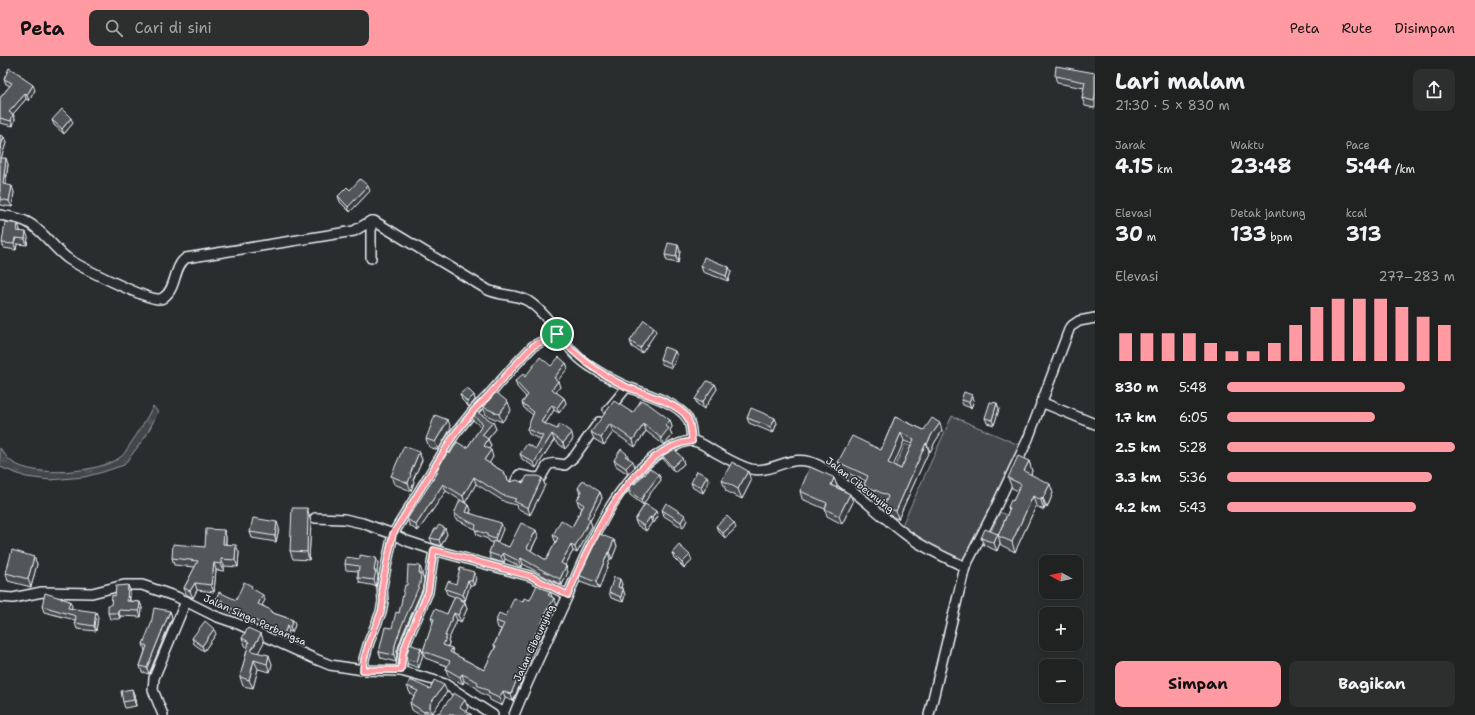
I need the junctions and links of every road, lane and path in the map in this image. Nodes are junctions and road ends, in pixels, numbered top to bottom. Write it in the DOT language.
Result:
graph roads {
  1 [pos="0,215"];
  2 [pos="371,221"];
  3 [pos="371,258"];
  4 [pos="1095,318"];
  5 [pos="557,334"];
  6 [pos="627,387"];
  7 [pos="1041,402"];
  8 [pos="1095,424"];
  9 [pos="692,441"];
  10 [pos="515,483"];
  11 [pos="315,518"];
  12 [pos="393,534"];
  13 [pos="434,550"];
  14 [pos="965,567"];
  15 [pos="568,595"];
  16 [pos="0,597"];
  17 [pos="186,601"];
  18 [pos="363,670"];
  19 [pos="401,670"];
  20 [pos="456,691"];
  21 [pos="449,701"];
  22 [pos="163,715"];
  23 [pos="493,715"];
  24 [pos="514,715"];
  25 [pos="929,715"];
  1 -- 2 [label="street"];
  2 -- 3 [label="street"];
  2 -- 5 [label="street"];
  4 -- 7 [label="street"];
  5 -- 6 [label="street"];
  5 -- 12 [label="street"];
  6 -- 9 [label="street"];
  6 -- 10 [label="street"];
  7 -- 8 [label="street"];
  7 -- 14 [label="street"];
  9 -- 14 [label="street, Jalan Cibeunying"];
  9 -- 15 [label="street, Jalan Cibeunying"];
  11 -- 12 [label="street"];
  12 -- 13 [label="street"];
  12 -- 18 [label="street"];
  13 -- 15 [label="street"];
  13 -- 19 [label="street"];
  14 -- 25 [label="street"];
  15 -- 24 [label="street, Jalan Cibeunying"];
  16 -- 17 [label="street, Jalan Singa Perbangsa"];
  17 -- 18 [label="street, Jalan Singa Perbangsa"];
  17 -- 22 [label="street"];
  18 -- 19 [label="street, Jalan Singa Perbangsa"];
  19 -- 20 [label="street, Jalan Singa Perbangsa"];
  20 -- 21 [label="street"];
  20 -- 23 [label="street, Jalan Singa Perbangsa"];
}
